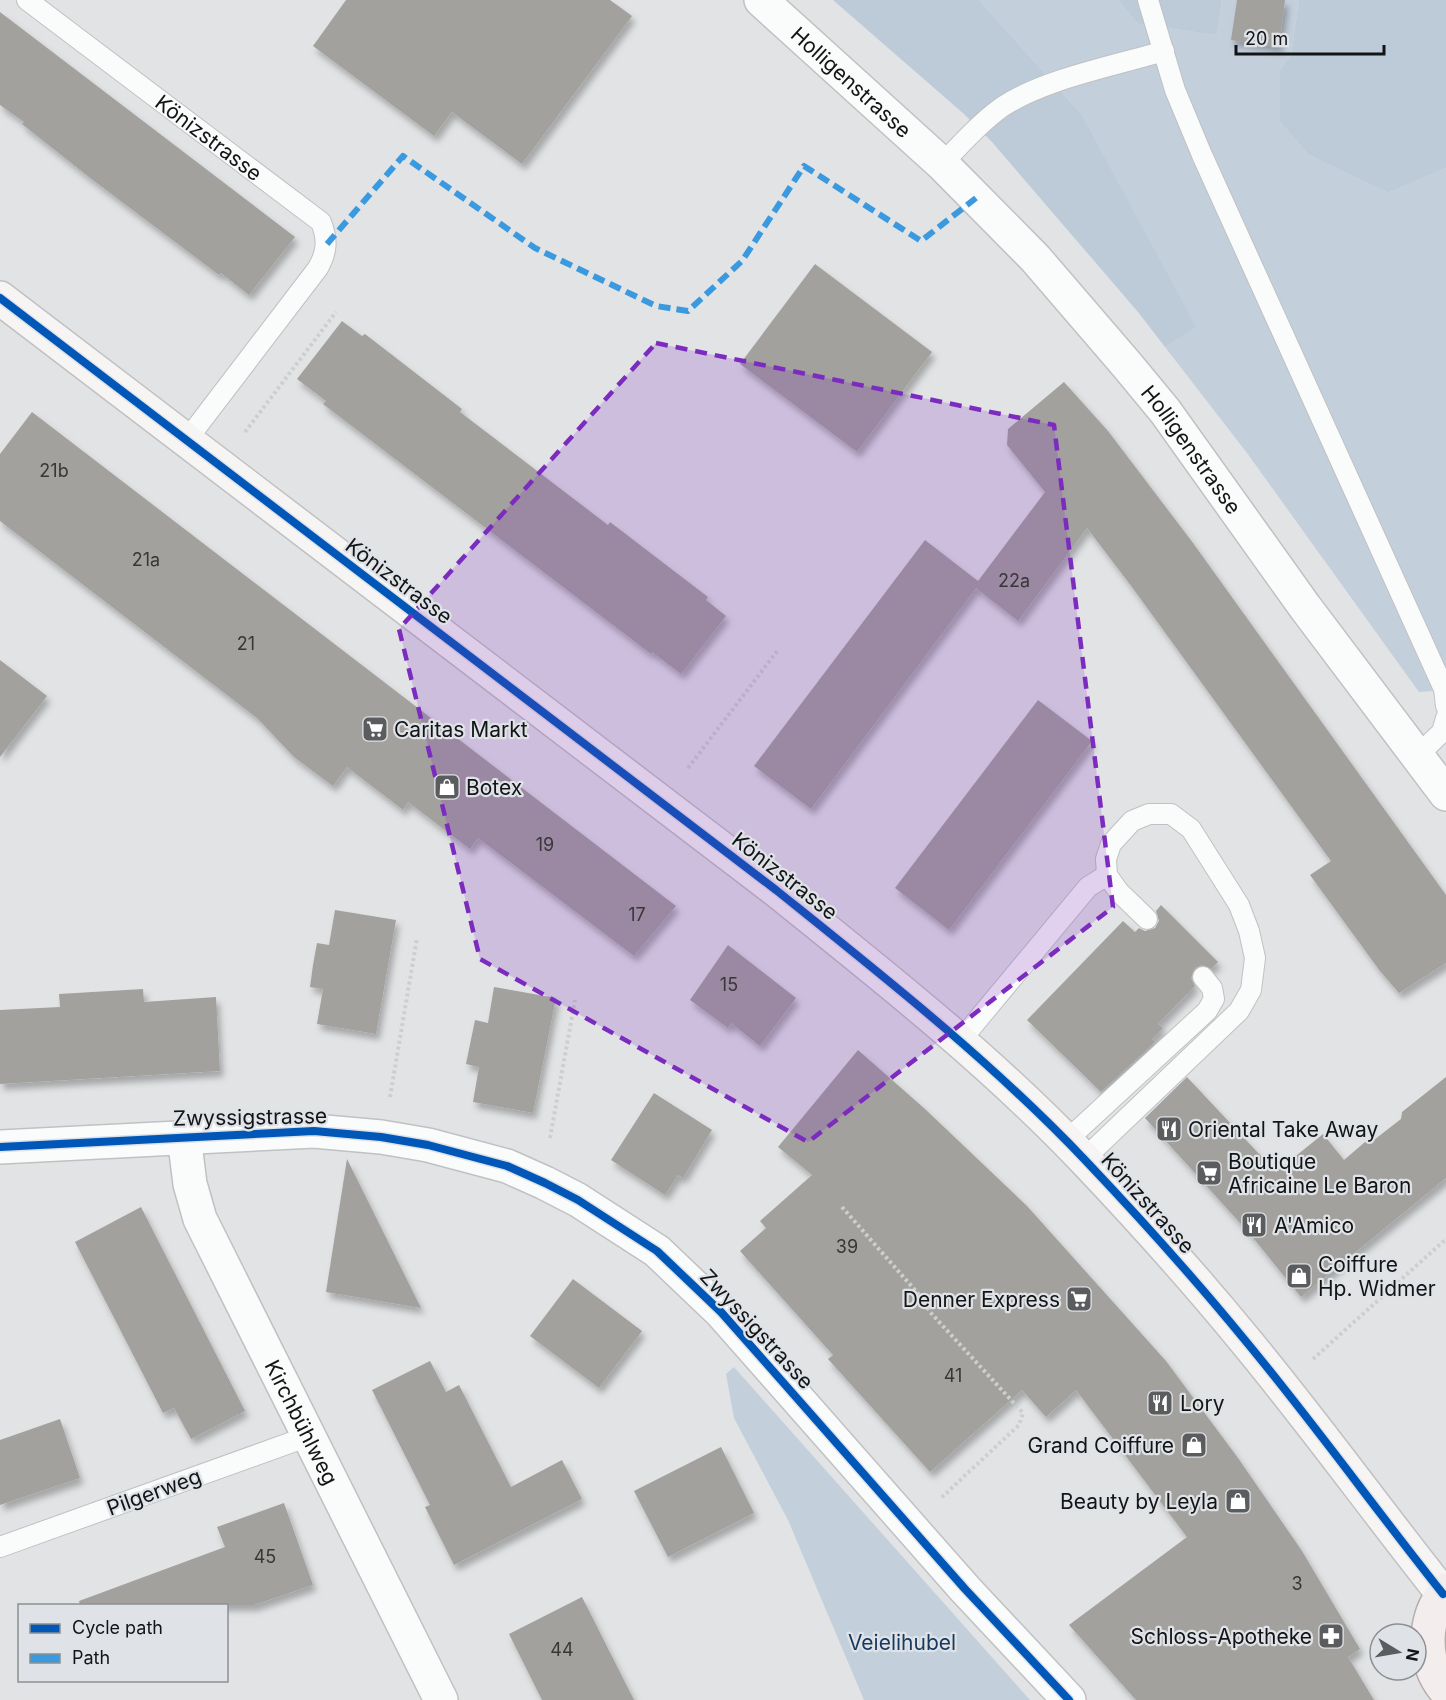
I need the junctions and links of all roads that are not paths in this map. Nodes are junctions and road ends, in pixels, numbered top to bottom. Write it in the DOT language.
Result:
graph roads {
  1 [pos="27,0"];
  2 [pos="761,0"];
  3 [pos="1148,0"];
  4 [pos="1164,51"];
  5 [pos="942,164"];
  6 [pos="0,298"];
  7 [pos="186,441"];
  8 [pos="1446,706"];
  9 [pos="1446,718"];
  10 [pos="1417,756"];
  11 [pos="1446,794"];
  12 [pos="1107,875"];
  13 [pos="1147,920"];
  14 [pos="1203,977"];
  15 [pos="960,1041"];
  16 [pos="184,1136"];
  17 [pos="0,1147"];
  18 [pos="1075,1150"];
  19 [pos="309,1437"];
  20 [pos="0,1547"];
  21 [pos="1444,1592"];
  22 [pos="1443,1692"];
  23 [pos="441,1700"];
  24 [pos="1069,1700"];
  1 -- 7 [label="lane, Könizstrasse"];
  2 -- 5 [label="street, Holligenstrasse"];
  3 -- 4 [label="lane"];
  4 -- 5 [label="lane"];
  4 -- 8 [label="lane"];
  5 -- 10 [label="street, Holligenstrasse"];
  6 -- 7 [label="main road, Könizstrasse"];
  7 -- 15 [label="main road, Könizstrasse"];
  9 -- 10 [label="lane"];
  10 -- 11 [label="street, Holligenstrasse"];
  12 -- 13 [label="lane"];
  12 -- 15 [label="lane"];
  12 -- 18 [label="lane, Könizstrasse"];
  14 -- 18 [label="lane"];
  15 -- 18 [label="main road, Könizstrasse"];
  16 -- 17 [label="street, Zwyssigstrasse"];
  16 -- 19 [label="street, Kirchbühlweg"];
  16 -- 24 [label="street, Zwyssigstrasse"];
  18 -- 21 [label="main road, Könizstrasse"];
  19 -- 20 [label="lane, Pilgerweg"];
  19 -- 23 [label="street, Kirchbühlweg"];
  21 -- 22 [label="main road"];
}
